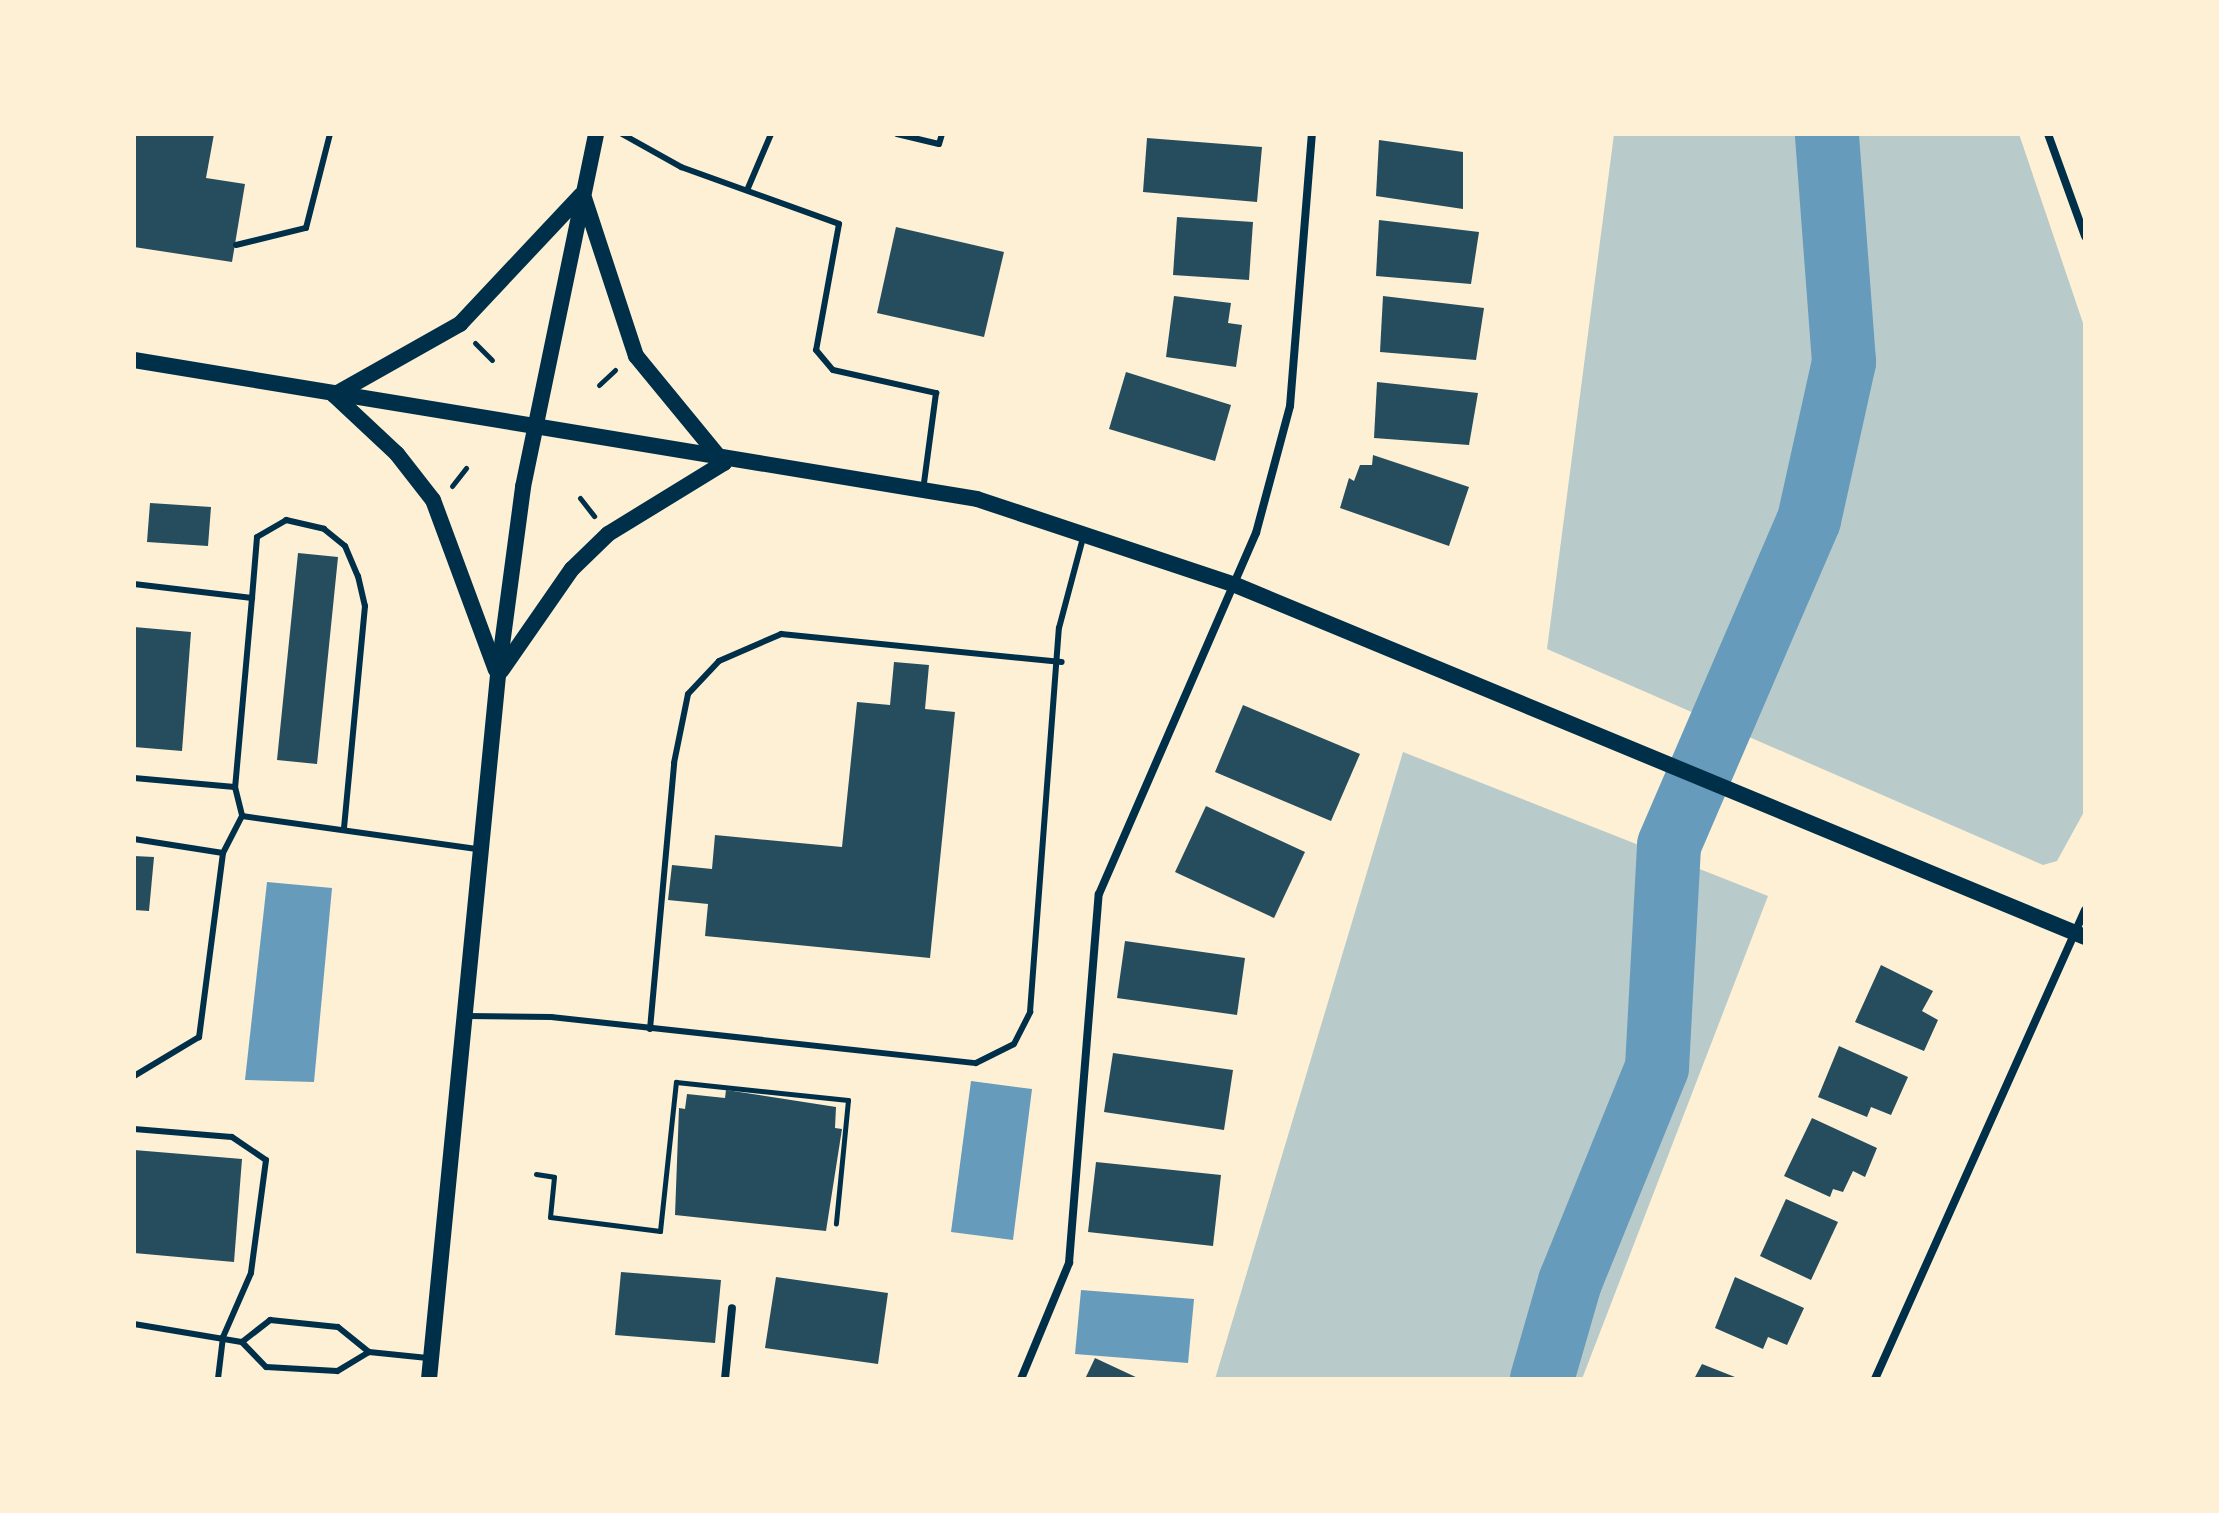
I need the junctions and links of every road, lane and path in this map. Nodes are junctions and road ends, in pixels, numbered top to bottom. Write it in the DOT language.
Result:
graph roads {
  1 [pos="330,134"];
  2 [pos="596,134"];
  3 [pos="622,134"];
  4 [pos="771,134"];
  5 [pos="897,134"];
  6 [pos="942,134"];
  7 [pos="1312,134"];
  8 [pos="2048,134"];
  9 [pos="748,188"];
  10 [pos="583,193"];
  11 [pos="2085,236"];
  12 [pos="236,245"];
  13 [pos="475,342"];
  14 [pos="134,360"];
  15 [pos="489,362"];
  16 [pos="622,365"];
  17 [pos="598,381"];
  18 [pos="334,395"];
  19 [pos="536,427"];
  20 [pos="724,463"];
  21 [pos="466,468"];
  22 [pos="469,477"];
  23 [pos="922,491"];
  24 [pos="580,498"];
  25 [pos="599,521"];
  26 [pos="1084,534"];
  27 [pos="134,584"];
  28 [pos="1233,584"];
  29 [pos="252,598"];
  30 [pos="1062,662"];
  31 [pos="498,675"];
  32 [pos="134,778"];
  33 [pos="235,787"];
  34 [pos="242,816"];
  35 [pos="344,830"];
  36 [pos="134,839"];
  37 [pos="477,849"];
  38 [pos="223,853"];
  39 [pos="2085,910"];
  40 [pos="2080,935"];
  41 [pos="463,1016"];
  42 [pos="650,1029"];
  43 [pos="134,1076"];
  44 [pos="134,1129"];
  45 [pos="536,1174"];
  46 [pos="836,1223"];
  47 [pos="732,1308"];
  48 [pos="134,1324"];
  49 [pos="223,1337"];
  50 [pos="242,1342"];
  51 [pos="369,1352"];
  52 [pos="432,1359"];
  53 [pos="218,1379"];
  54 [pos="429,1379"];
  55 [pos="725,1379"];
  56 [pos="1021,1379"];
  57 [pos="1875,1379"];
  1 -- 12 [label="lane"];
  2 -- 10 [label="main road"];
  3 -- 9 [label="lane"];
  4 -- 9 [label="lane"];
  5 -- 6 [label="lane"];
  7 -- 28 [label="street"];
  8 -- 11 [label="street"];
  9 -- 23 [label="lane"];
  10 -- 18 [label="main road"];
  10 -- 19 [label="main road"];
  10 -- 20 [label="main road"];
  13 -- 15 [label="path"];
  14 -- 18 [label="main road"];
  16 -- 17 [label="path"];
  18 -- 19 [label="main road"];
  18 -- 31 [label="main road"];
  19 -- 20 [label="main road"];
  19 -- 31 [label="main road"];
  20 -- 23 [label="main road"];
  20 -- 31 [label="main road"];
  21 -- 22 [label="path"];
  23 -- 26 [label="main road"];
  24 -- 25 [label="path"];
  26 -- 28 [label="main road"];
  26 -- 30 [label="lane"];
  27 -- 29 [label="lane"];
  28 -- 40 [label="main road"];
  28 -- 56 [label="street"];
  29 -- 33 [label="lane"];
  29 -- 35 [label="lane"];
  30 -- 42 [label="lane"];
  30 -- 42 [label="lane"];
  31 -- 37 [label="main road"];
  32 -- 33 [label="lane"];
  33 -- 34 [label="lane"];
  34 -- 35 [label="lane"];
  34 -- 38 [label="lane"];
  35 -- 37 [label="lane"];
  36 -- 38 [label="lane"];
  37 -- 41 [label="main road"];
  38 -- 43 [label="lane"];
  39 -- 40 [label="street"];
  40 -- 57 [label="street"];
  41 -- 42 [label="lane"];
  41 -- 52 [label="main road"];
  44 -- 49 [label="lane"];
  45 -- 46 [label="path"];
  47 -- 55 [label="street"];
  48 -- 49 [label="lane"];
  49 -- 50 [label="lane"];
  49 -- 53 [label="lane"];
  50 -- 51 [label="lane"];
  50 -- 51 [label="lane"];
  51 -- 52 [label="lane"];
  52 -- 54 [label="main road"];
}
